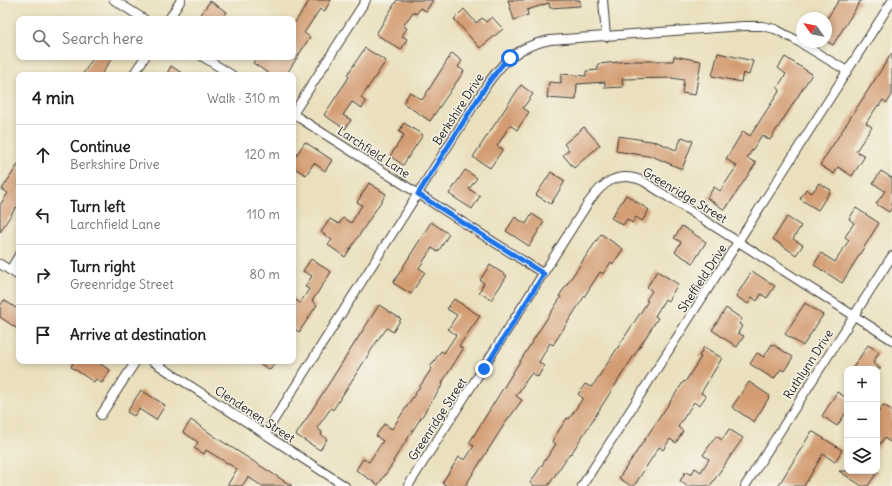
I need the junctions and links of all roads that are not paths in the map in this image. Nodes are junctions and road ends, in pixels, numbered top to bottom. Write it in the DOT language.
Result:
graph roads {
  1 [pos="114,0"];
  2 [pos="181,0"];
  3 [pos="366,0"];
  4 [pos="603,0"];
  5 [pos="892,1"];
  6 [pos="139,16"];
  7 [pos="171,16"];
  8 [pos="606,37"];
  9 [pos="143,60"];
  10 [pos="208,60"];
  11 [pos="847,71"];
  12 [pos="136,72"];
  13 [pos="227,72"];
  14 [pos="296,109"];
  15 [pos="296,116"];
  16 [pos="418,194"];
  17 [pos="739,242"];
  18 [pos="892,256"];
  19 [pos="16,260"];
  20 [pos="0,264"];
  21 [pos="10,270"];
  22 [pos="16,274"];
  23 [pos="544,274"];
  24 [pos="854,315"];
  25 [pos="892,340"];
  26 [pos="134,364"];
  27 [pos="157,364"];
  28 [pos="101,415"];
  29 [pos="265,434"];
  30 [pos="345,486"];
  31 [pos="408,486"];
  32 [pos="582,486"];
  33 [pos="745,486"];
  1 -- 6 [label="street"];
  2 -- 7 [label="street"];
  3 -- 14 [label="street"];
  4 -- 8 [label="street"];
  5 -- 11 [label="street, Sheffield Drive"];
  8 -- 11 [label="street, Berkshire Drive"];
  8 -- 16 [label="street, Berkshire Drive"];
  9 -- 12 [label="street"];
  10 -- 13 [label="street"];
  11 -- 17 [label="street, Sheffield Drive"];
  15 -- 16 [label="street, Larchfield Lane"];
  16 -- 23 [label="street, Larchfield Lane"];
  16 -- 29 [label="street, Berkshire Drive"];
  17 -- 23 [label="street, Greenridge Street"];
  17 -- 24 [label="street, Greenridge Street"];
  17 -- 32 [label="street, Sheffield Drive"];
  18 -- 24 [label="street, Ruthlynn Drive"];
  19 -- 21 [label="street"];
  20 -- 21 [label="street"];
  21 -- 22 [label="street"];
  23 -- 31 [label="street, Greenridge Street"];
  24 -- 25 [label="street, Greenridge Street"];
  24 -- 33 [label="street, Ruthlynn Drive"];
  26 -- 28 [label="street"];
  27 -- 29 [label="street, Clendenen Street"];
  29 -- 30 [label="street, Clendenen Street"];
}
